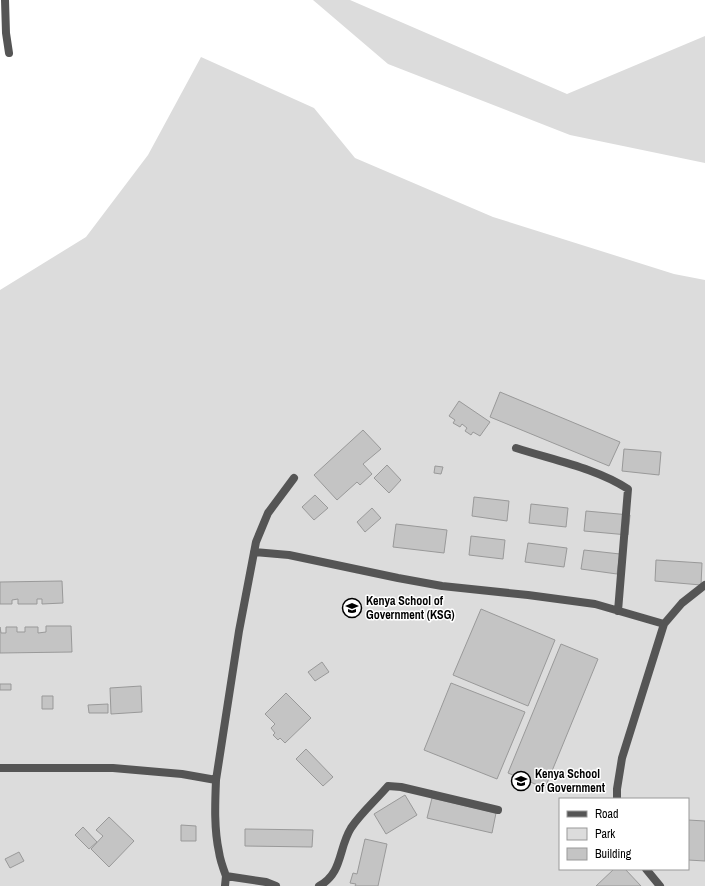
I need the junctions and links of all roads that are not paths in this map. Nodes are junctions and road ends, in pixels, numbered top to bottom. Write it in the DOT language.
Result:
graph roads {
  1 [pos="5,0"];
  2 [pos="9,53"];
  3 [pos="516,448"];
  4 [pos="294,478"];
  5 [pos="254,552"];
  6 [pos="705,585"];
  7 [pos="618,610"];
  8 [pos="664,624"];
  9 [pos="0,768"];
  10 [pos="216,780"];
  11 [pos="617,798"];
  12 [pos="498,810"];
  13 [pos="647,870"];
  14 [pos="226,876"];
  15 [pos="224,886"];
  16 [pos="276,886"];
  17 [pos="319,886"];
  18 [pos="660,886"];
  1 -- 2 [label="street"];
  3 -- 7 [label="street"];
  4 -- 5 [label="street"];
  5 -- 7 [label="street"];
  5 -- 10 [label="street"];
  6 -- 8 [label="street"];
  7 -- 8 [label="street"];
  8 -- 11 [label="street"];
  9 -- 10 [label="street"];
  10 -- 14 [label="street"];
  12 -- 17 [label="street"];
  13 -- 18 [label="street"];
  14 -- 15 [label="street"];
  14 -- 16 [label="street"];
}
